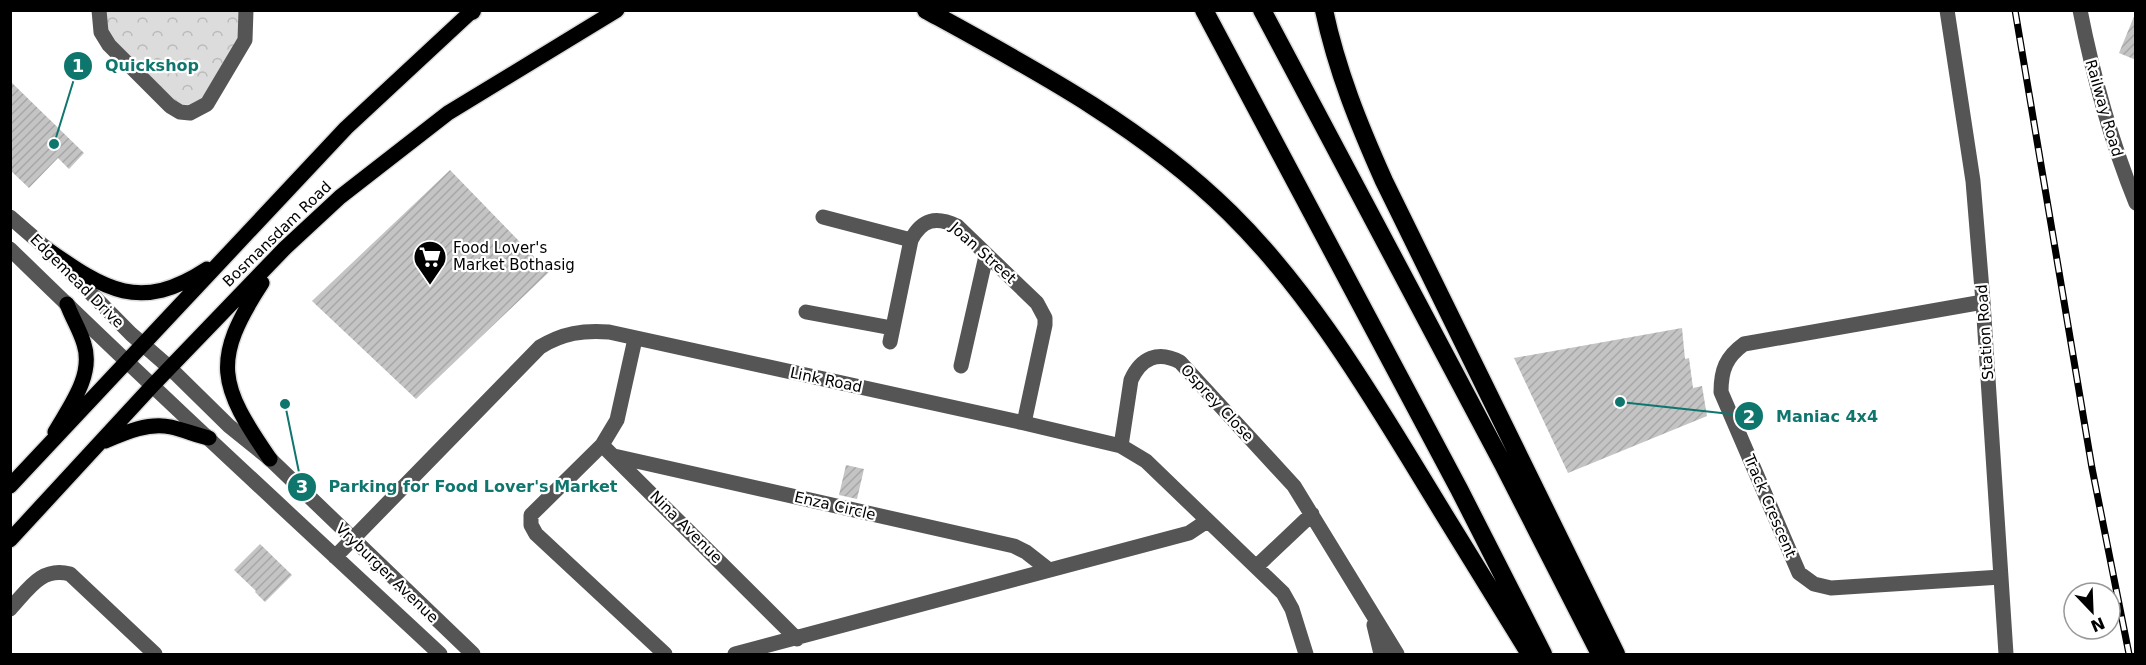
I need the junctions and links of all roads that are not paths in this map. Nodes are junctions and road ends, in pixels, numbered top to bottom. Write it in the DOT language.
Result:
graph roads {
  1 [pos="99,10"];
  2 [pos="246,10"];
  3 [pos="617,10"];
  4 [pos="926,10"];
  5 [pos="1204,10"];
  6 [pos="1262,10"];
  7 [pos="1324,10"];
  8 [pos="1947,10"];
  9 [pos="2080,10"];
  10 [pos="472,11"];
  11 [pos="2136,203"];
  12 [pos="10,217"];
  13 [pos="823,217"];
  14 [pos="911,240"];
  15 [pos="285,248"];
  16 [pos="10,249"];
  17 [pos="47,249"];
  18 [pos="227,256"];
  19 [pos="986,256"];
  20 [pos="1983,302"];
  21 [pos="67,304"];
  22 [pos="806,312"];
  23 [pos="635,339"];
  24 [pos="144,345"];
  25 [pos="128,363"];
  26 [pos="962,366"];
  27 [pos="170,368"];
  28 [pos="153,386"];
  29 [pos="1024,423"];
  30 [pos="209,438"];
  31 [pos="100,443"];
  32 [pos="602,445"];
  33 [pos="1121,446"];
  34 [pos="43,453"];
  35 [pos="614,456"];
  36 [pos="270,459"];
  37 [pos="10,486"];
  38 [pos="1312,514"];
  39 [pos="1207,521"];
  40 [pos="352,539"];
  41 [pos="10,540"];
  42 [pos="335,557"];
  43 [pos="1257,567"];
  44 [pos="1049,570"];
  45 [pos="2001,577"];
  46 [pos="1369,607"];
  47 [pos="10,609"];
  48 [pos="797,639"];
  49 [pos="155,654"];
  50 [pos="440,654"];
  51 [pos="473,654"];
  52 [pos="665,654"];
  53 [pos="735,654"];
  54 [pos="1306,654"];
  55 [pos="1381,654"];
  56 [pos="1397,654"];
  57 [pos="1530,654"];
  58 [pos="1543,654"];
  59 [pos="1600,654"];
  60 [pos="1616,654"];
  61 [pos="2006,654"];
  1 -- 2 [label="street"];
  3 -- 15 [label="main road, Bosmansdam Road"];
  4 -- 57 [label="highway"];
  5 -- 58 [label="highway"];
  6 -- 59 [label="highway"];
  7 -- 60 [label="highway"];
  8 -- 20 [label="street, Station Road"];
  9 -- 11 [label="street, Railway Road"];
  10 -- 18 [label="main road, Bosmansdam Road"];
  12 -- 17 [label="street, Edgemead Drive"];
  13 -- 14 [label="street"];
  14 -- 19 [label="street, Joan Street"];
  14 -- 22 [label="street"];
  15 -- 27 [label="main road, Bosmansdam Road"];
  15 -- 36 [label="main road"];
  16 -- 21 [label="street, Edgemead Drive"];
  17 -- 18 [label="main road"];
  17 -- 24 [label="street, Edgemead Drive"];
  18 -- 24 [label="main road, Bosmansdam Road"];
  19 -- 26 [label="street"];
  19 -- 29 [label="street, Joan Street"];
  20 -- 45 [label="street, Station Road"];
  20 -- 45 [label="street, Track Crescent"];
  21 -- 25 [label="street, Edgemead Drive"];
  21 -- 34 [label="main road"];
  23 -- 29 [label="street, Link Road"];
  23 -- 32 [label="street"];
  23 -- 40 [label="street, Link Road"];
  24 -- 25 [label="main road, Bosmansdam Road"];
  24 -- 27 [label="street, Edgemead Drive"];
  25 -- 28 [label="street, Edgemead Drive"];
  25 -- 34 [label="main road, Bosmansdam Road"];
  27 -- 28 [label="main road, Bosmansdam Road"];
  27 -- 36 [label="street, Vryburger Avenue"];
  28 -- 30 [label="street, Vryburger Avenue"];
  28 -- 31 [label="main road, Bosmansdam Road"];
  29 -- 33 [label="street, Link Road"];
  30 -- 31 [label="main road"];
  30 -- 42 [label="street, Vryburger Avenue"];
  31 -- 41 [label="main road, Bosmansdam Road"];
  32 -- 35 [label="street, Nina Avenue"];
  32 -- 52 [label="street"];
  33 -- 38 [label="street, Osprey Close"];
  33 -- 39 [label="street, Link Road"];
  34 -- 37 [label="main road, Bosmansdam Road"];
  35 -- 44 [label="street, Enza Circle"];
  35 -- 48 [label="street, Nina Avenue"];
  36 -- 40 [label="street, Vryburger Avenue"];
  38 -- 43 [label="street"];
  38 -- 46 [label="street, Osprey Close"];
  39 -- 43 [label="street, Link Road"];
  39 -- 44 [label="street"];
  40 -- 42 [label="street, Link Road"];
  40 -- 51 [label="street, Vryburger Avenue"];
  42 -- 50 [label="street, Vryburger Avenue"];
  43 -- 54 [label="street, Link Road"];
  44 -- 48 [label="street"];
  45 -- 61 [label="street, Station Road"];
  46 -- 55 [label="street, Osprey Close"];
  46 -- 56 [label="street, Osprey Close"];
  47 -- 49 [label="street"];
  48 -- 53 [label="street"];
}
